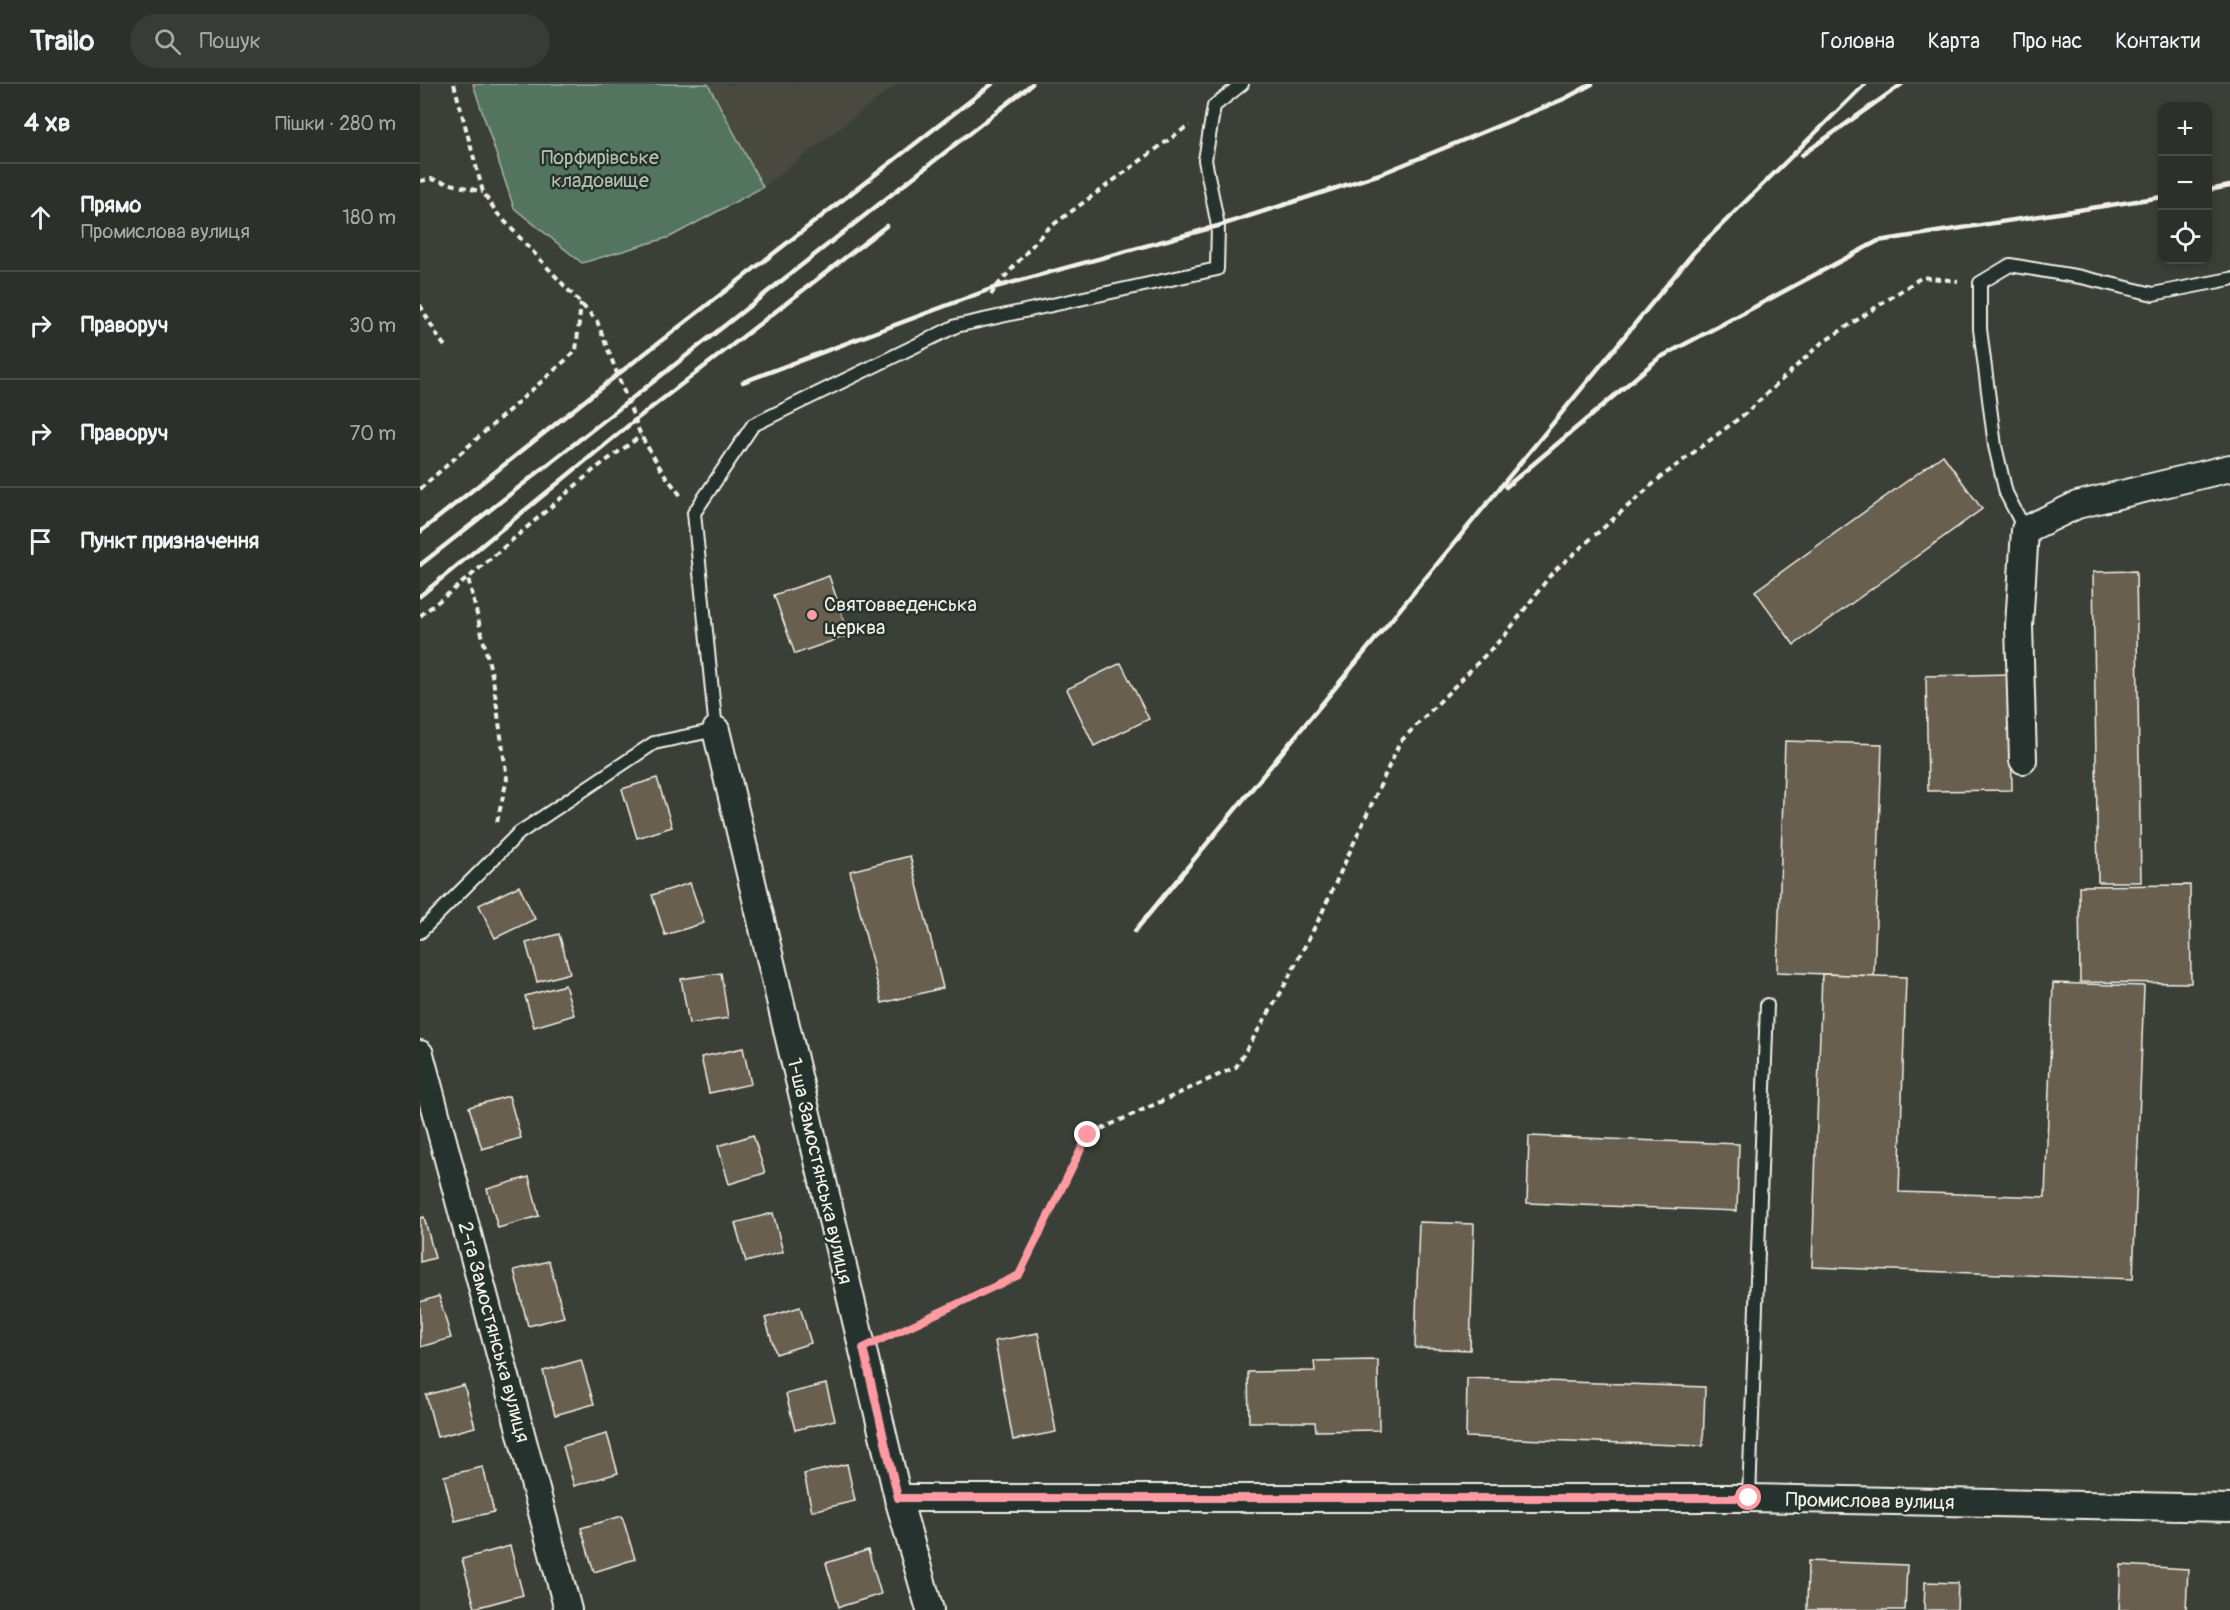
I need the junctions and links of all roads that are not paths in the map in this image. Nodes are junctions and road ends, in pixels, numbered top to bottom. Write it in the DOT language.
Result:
graph roads {
  1 [pos="1242,84"];
  2 [pos="2230,279"];
  3 [pos="2230,468"];
  4 [pos="2025,530"];
  5 [pos="716,730"];
  6 [pos="2023,760"];
  7 [pos="420,933"];
  8 [pos="1767,1005"];
  9 [pos="420,1054"];
  10 [pos="898,1498"];
  11 [pos="1749,1498"];
  12 [pos="2230,1508"];
  13 [pos="568,1610"];
  14 [pos="930,1610"];
  1 -- 5 [label="lane"];
  2 -- 4 [label="lane"];
  3 -- 4 [label="street"];
  4 -- 6 [label="street"];
  5 -- 7 [label="lane"];
  5 -- 10 [label="street, 1-ша Замостянська вулиця"];
  8 -- 11 [label="lane"];
  9 -- 13 [label="street, 2-га Замостянська вулиця"];
  10 -- 11 [label="street, Промислова вулиця"];
  10 -- 14 [label="street, 1-ша Замостянська вулиця"];
  11 -- 12 [label="street, Промислова вулиця"];
}
